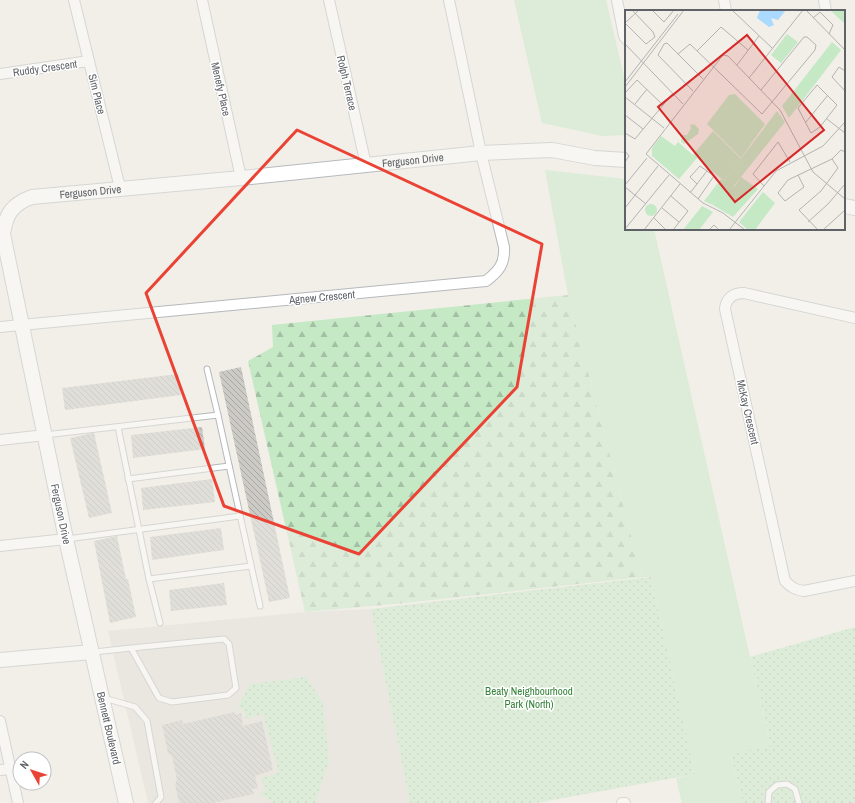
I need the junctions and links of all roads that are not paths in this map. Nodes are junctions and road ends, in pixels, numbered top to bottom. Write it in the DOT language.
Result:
graph roads {
  1 [pos="74,0"];
  2 [pos="202,0"];
  3 [pos="329,0"];
  4 [pos="449,0"];
  5 [pos="617,0"];
  6 [pos="724,0"];
  7 [pos="824,0"];
  8 [pos="726,10"];
  9 [pos="826,10"];
  10 [pos="625,38"];
  11 [pos="89,61"];
  12 [pos="0,74"];
  13 [pos="481,153"];
  14 [pos="625,160"];
  15 [pos="366,165"];
  16 [pos="241,178"];
  17 [pos="120,188"];
  18 [pos="845,206"];
  19 [pos="855,208"];
  20 [pos="855,318"];
  21 [pos="21,324"];
  22 [pos="0,327"];
  23 [pos="207,369"];
  24 [pos="218,415"];
  25 [pos="118,427"];
  26 [pos="45,435"];
  27 [pos="0,440"];
  28 [pos="230,466"];
  29 [pos="128,479"];
  30 [pos="240,516"];
  31 [pos="138,530"];
  32 [pos="66,539"];
  33 [pos="0,546"];
  34 [pos="251,566"];
  35 [pos="149,579"];
  36 [pos="855,581"];
  37 [pos="260,606"];
  38 [pos="160,623"];
  39 [pos="131,648"];
  40 [pos="92,652"];
  41 [pos="0,660"];
  42 [pos="101,697"];
  43 [pos="0,721"];
  44 [pos="11,769"];
  45 [pos="0,770"];
  46 [pos="18,803"];
  47 [pos="126,803"];
  48 [pos="156,803"];
  49 [pos="622,803"];
  50 [pos="625,803"];
  51 [pos="768,803"];
  52 [pos="799,803"];
  1 -- 11 [label="street, Sim Place"];
  2 -- 16 [label="street, Menefy Place"];
  3 -- 15 [label="street, Rolph Terrace"];
  4 -- 13 [label="street"];
  5 -- 10 [label="street"];
  6 -- 8 [label="street"];
  7 -- 9 [label="street"];
  11 -- 12 [label="street, Ruddy Crescent"];
  11 -- 17 [label="street, Sim Place"];
  13 -- 14 [label="street, Ferguson Drive"];
  13 -- 15 [label="street, Ferguson Drive"];
  13 -- 21 [label="street, Agnew Crescent"];
  15 -- 16 [label="street, Ferguson Drive"];
  16 -- 17 [label="street, Ferguson Drive"];
  17 -- 21 [label="street, Ferguson Drive"];
  18 -- 19 [label="street"];
  20 -- 36 [label="street, McKay Crescent"];
  21 -- 22 [label="street"];
  21 -- 26 [label="street, Ferguson Drive"];
  23 -- 24 [label="lane"];
  24 -- 25 [label="lane"];
  24 -- 28 [label="lane"];
  25 -- 26 [label="lane"];
  25 -- 29 [label="lane"];
  26 -- 27 [label="street"];
  26 -- 32 [label="street, Ferguson Drive"];
  28 -- 29 [label="lane"];
  28 -- 30 [label="lane"];
  29 -- 31 [label="lane"];
  30 -- 31 [label="lane"];
  30 -- 34 [label="lane"];
  31 -- 32 [label="lane"];
  31 -- 35 [label="lane"];
  32 -- 33 [label="street"];
  32 -- 40 [label="street, Ferguson Drive"];
  34 -- 35 [label="lane"];
  34 -- 37 [label="lane"];
  35 -- 38 [label="lane"];
  39 -- 39 [label="lane"];
  39 -- 40 [label="lane"];
  40 -- 41 [label="street"];
  40 -- 42 [label="street, Bennett Boulevard"];
  42 -- 47 [label="street, Bennett Boulevard"];
  42 -- 48 [label="lane"];
  43 -- 44 [label="street"];
  44 -- 45 [label="street"];
  44 -- 46 [label="street"];
  49 -- 50 [label="street"];
  51 -- 52 [label="lane"];
}
